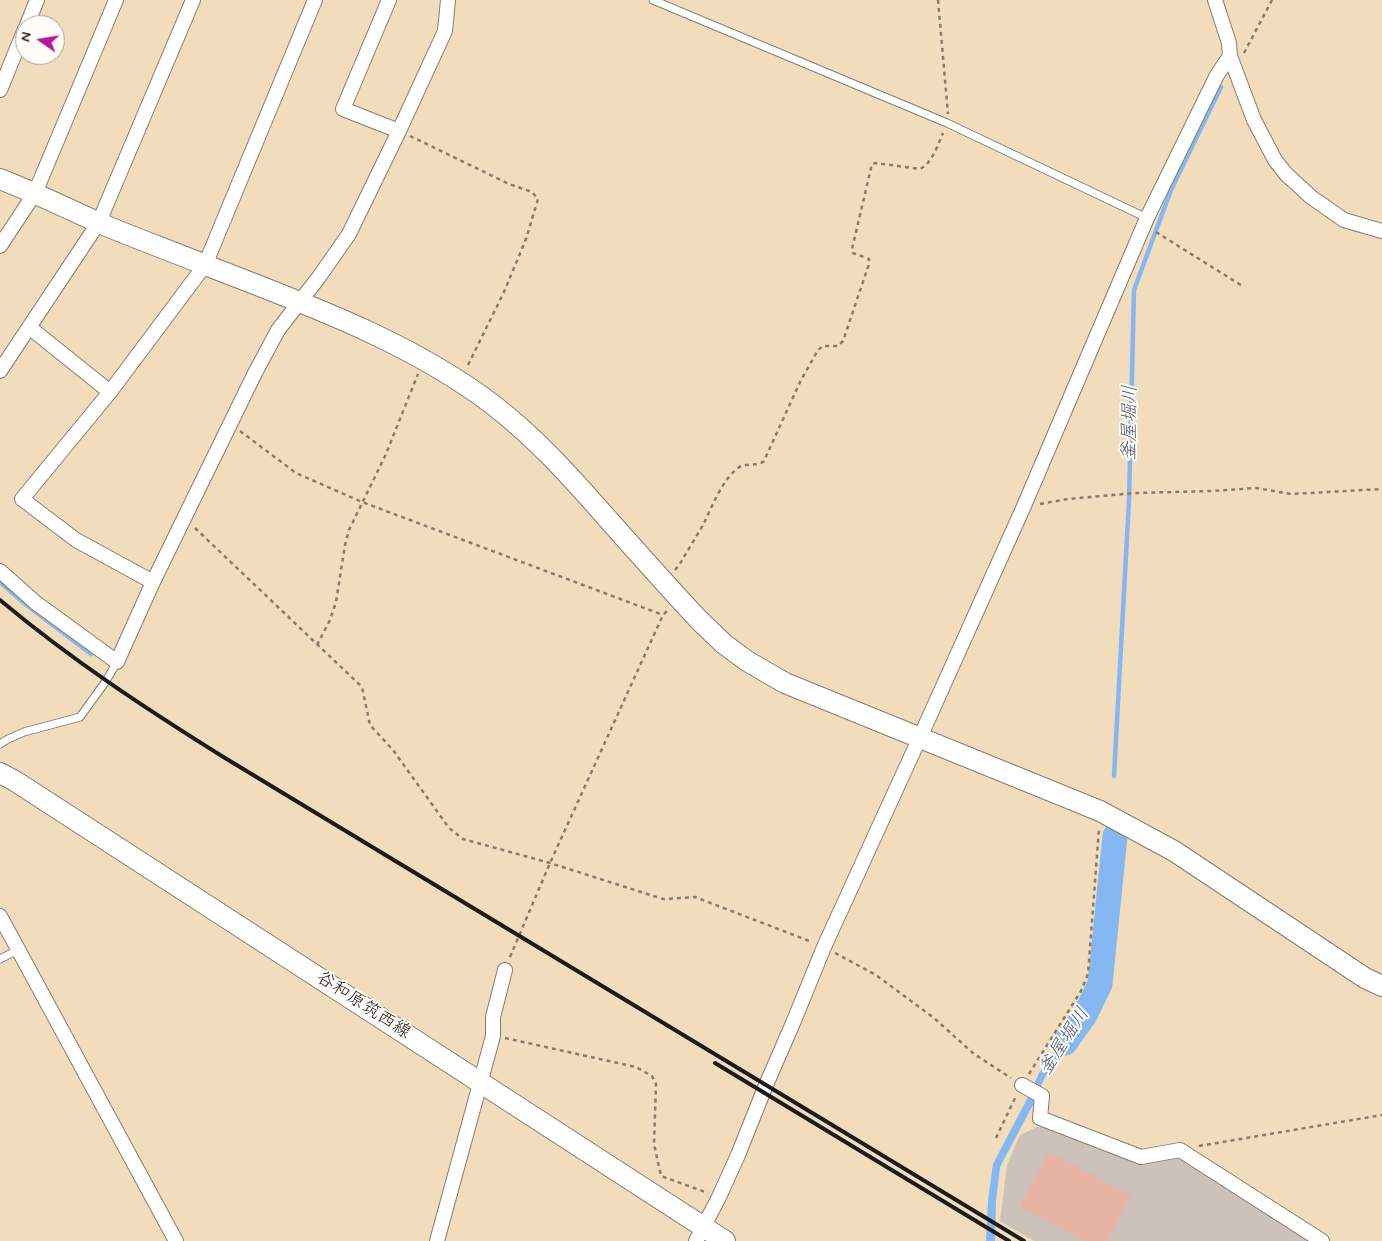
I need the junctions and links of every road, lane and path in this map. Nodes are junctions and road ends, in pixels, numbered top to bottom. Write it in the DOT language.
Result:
graph roads {
  1 [pos="37,0"];
  2 [pos="116,0"];
  3 [pos="193,0"];
  4 [pos="315,0"];
  5 [pos="389,0"];
  6 [pos="448,0"];
  7 [pos="653,0"];
  8 [pos="938,0"];
  9 [pos="1215,0"];
  10 [pos="1272,0"];
  11 [pos="31,15"];
  12 [pos="15,53"];
  13 [pos="1230,56"];
  14 [pos="1236,70"];
  15 [pos="0,90"];
  16 [pos="947,123"];
  17 [pos="399,131"];
  18 [pos="943,134"];
  19 [pos="0,179"];
  20 [pos="35,193"];
  21 [pos="1145,221"];
  22 [pos="98,222"];
  23 [pos="1382,231"];
  24 [pos="0,246"];
  25 [pos="205,265"];
  26 [pos="1244,287"];
  27 [pos="299,301"];
  28 [pos="29,327"];
  29 [pos="424,359"];
  30 [pos="0,371"];
  31 [pos="461,382"];
  32 [pos="110,392"];
  33 [pos="230,423"];
  34 [pos="1382,489"];
  35 [pos="362,502"];
  36 [pos="1024,506"];
  37 [pos="184,518"];
  38 [pos="0,571"];
  39 [pos="153,582"];
  40 [pos="664,582"];
  41 [pos="317,645"];
  42 [pos="117,662"];
  43 [pos="920,737"];
  44 [pos="0,744"];
  45 [pos="0,773"];
  46 [pos="1100,811"];
  47 [pos="550,863"];
  48 [pos="0,916"];
  49 [pos="824,947"];
  50 [pos="18,950"];
  51 [pos="0,959"];
  52 [pos="505,970"];
  53 [pos="1382,986"];
  54 [pos="493,1036"];
  55 [pos="482,1082"];
  56 [pos="1022,1085"];
  57 [pos="1382,1115"];
  58 [pos="996,1138"];
  59 [pos="1180,1150"];
  60 [pos="719,1197"];
  61 [pos="700,1234"];
  62 [pos="176,1241"];
  63 [pos="437,1241"];
  64 [pos="725,1241"];
  65 [pos="1322,1241"];
  1 -- 11 [label="street"];
  2 -- 20 [label="street"];
  3 -- 22 [label="street"];
  4 -- 25 [label="street"];
  5 -- 17 [label="street"];
  6 -- 17 [label="street"];
  7 -- 16 [label="lane"];
  8 -- 16 [label="path"];
  9 -- 13 [label="street"];
  10 -- 14 [label="path"];
  12 -- 15 [label="street"];
  13 -- 14 [label="street"];
  13 -- 21 [label="street"];
  14 -- 23 [label="street"];
  16 -- 21 [label="lane"];
  17 -- 27 [label="street"];
  17 -- 31 [label="path"];
  18 -- 40 [label="path"];
  19 -- 20 [label="street"];
  20 -- 22 [label="street"];
  20 -- 24 [label="street"];
  21 -- 26 [label="path"];
  21 -- 36 [label="street"];
  22 -- 25 [label="street"];
  22 -- 28 [label="street"];
  25 -- 27 [label="street"];
  25 -- 32 [label="street"];
  27 -- 29 [label="street"];
  27 -- 33 [label="street"];
  28 -- 30 [label="street"];
  28 -- 32 [label="street"];
  29 -- 31 [label="street"];
  29 -- 35 [label="path"];
  31 -- 40 [label="street"];
  32 -- 39 [label="street"];
  33 -- 35 [label="path"];
  33 -- 37 [label="street"];
  34 -- 36 [label="path"];
  35 -- 41 [label="path"];
  35 -- 47 [label="path"];
  36 -- 43 [label="street"];
  37 -- 39 [label="street"];
  37 -- 41 [label="path"];
  38 -- 42 [label="street"];
  39 -- 42 [label="street"];
  40 -- 43 [label="street"];
  41 -- 47 [label="path"];
  42 -- 44 [label="lane"];
  43 -- 46 [label="street"];
  43 -- 49 [label="street"];
  45 -- 55 [label="street, 谷和原筑西線"];
  46 -- 53 [label="street"];
  46 -- 56 [label="path"];
  47 -- 49 [label="path"];
  47 -- 52 [label="path"];
  48 -- 50 [label="street"];
  49 -- 56 [label="path"];
  49 -- 60 [label="street"];
  50 -- 51 [label="lane"];
  50 -- 62 [label="street"];
  52 -- 54 [label="street"];
  54 -- 55 [label="street"];
  54 -- 60 [label="path"];
  55 -- 61 [label="street, 谷和原筑西線"];
  55 -- 63 [label="street"];
  56 -- 58 [label="path"];
  56 -- 59 [label="street"];
  57 -- 59 [label="path"];
  59 -- 65 [label="street"];
  60 -- 61 [label="street"];
  61 -- 64 [label="street, 谷和原筑西線"];
}
